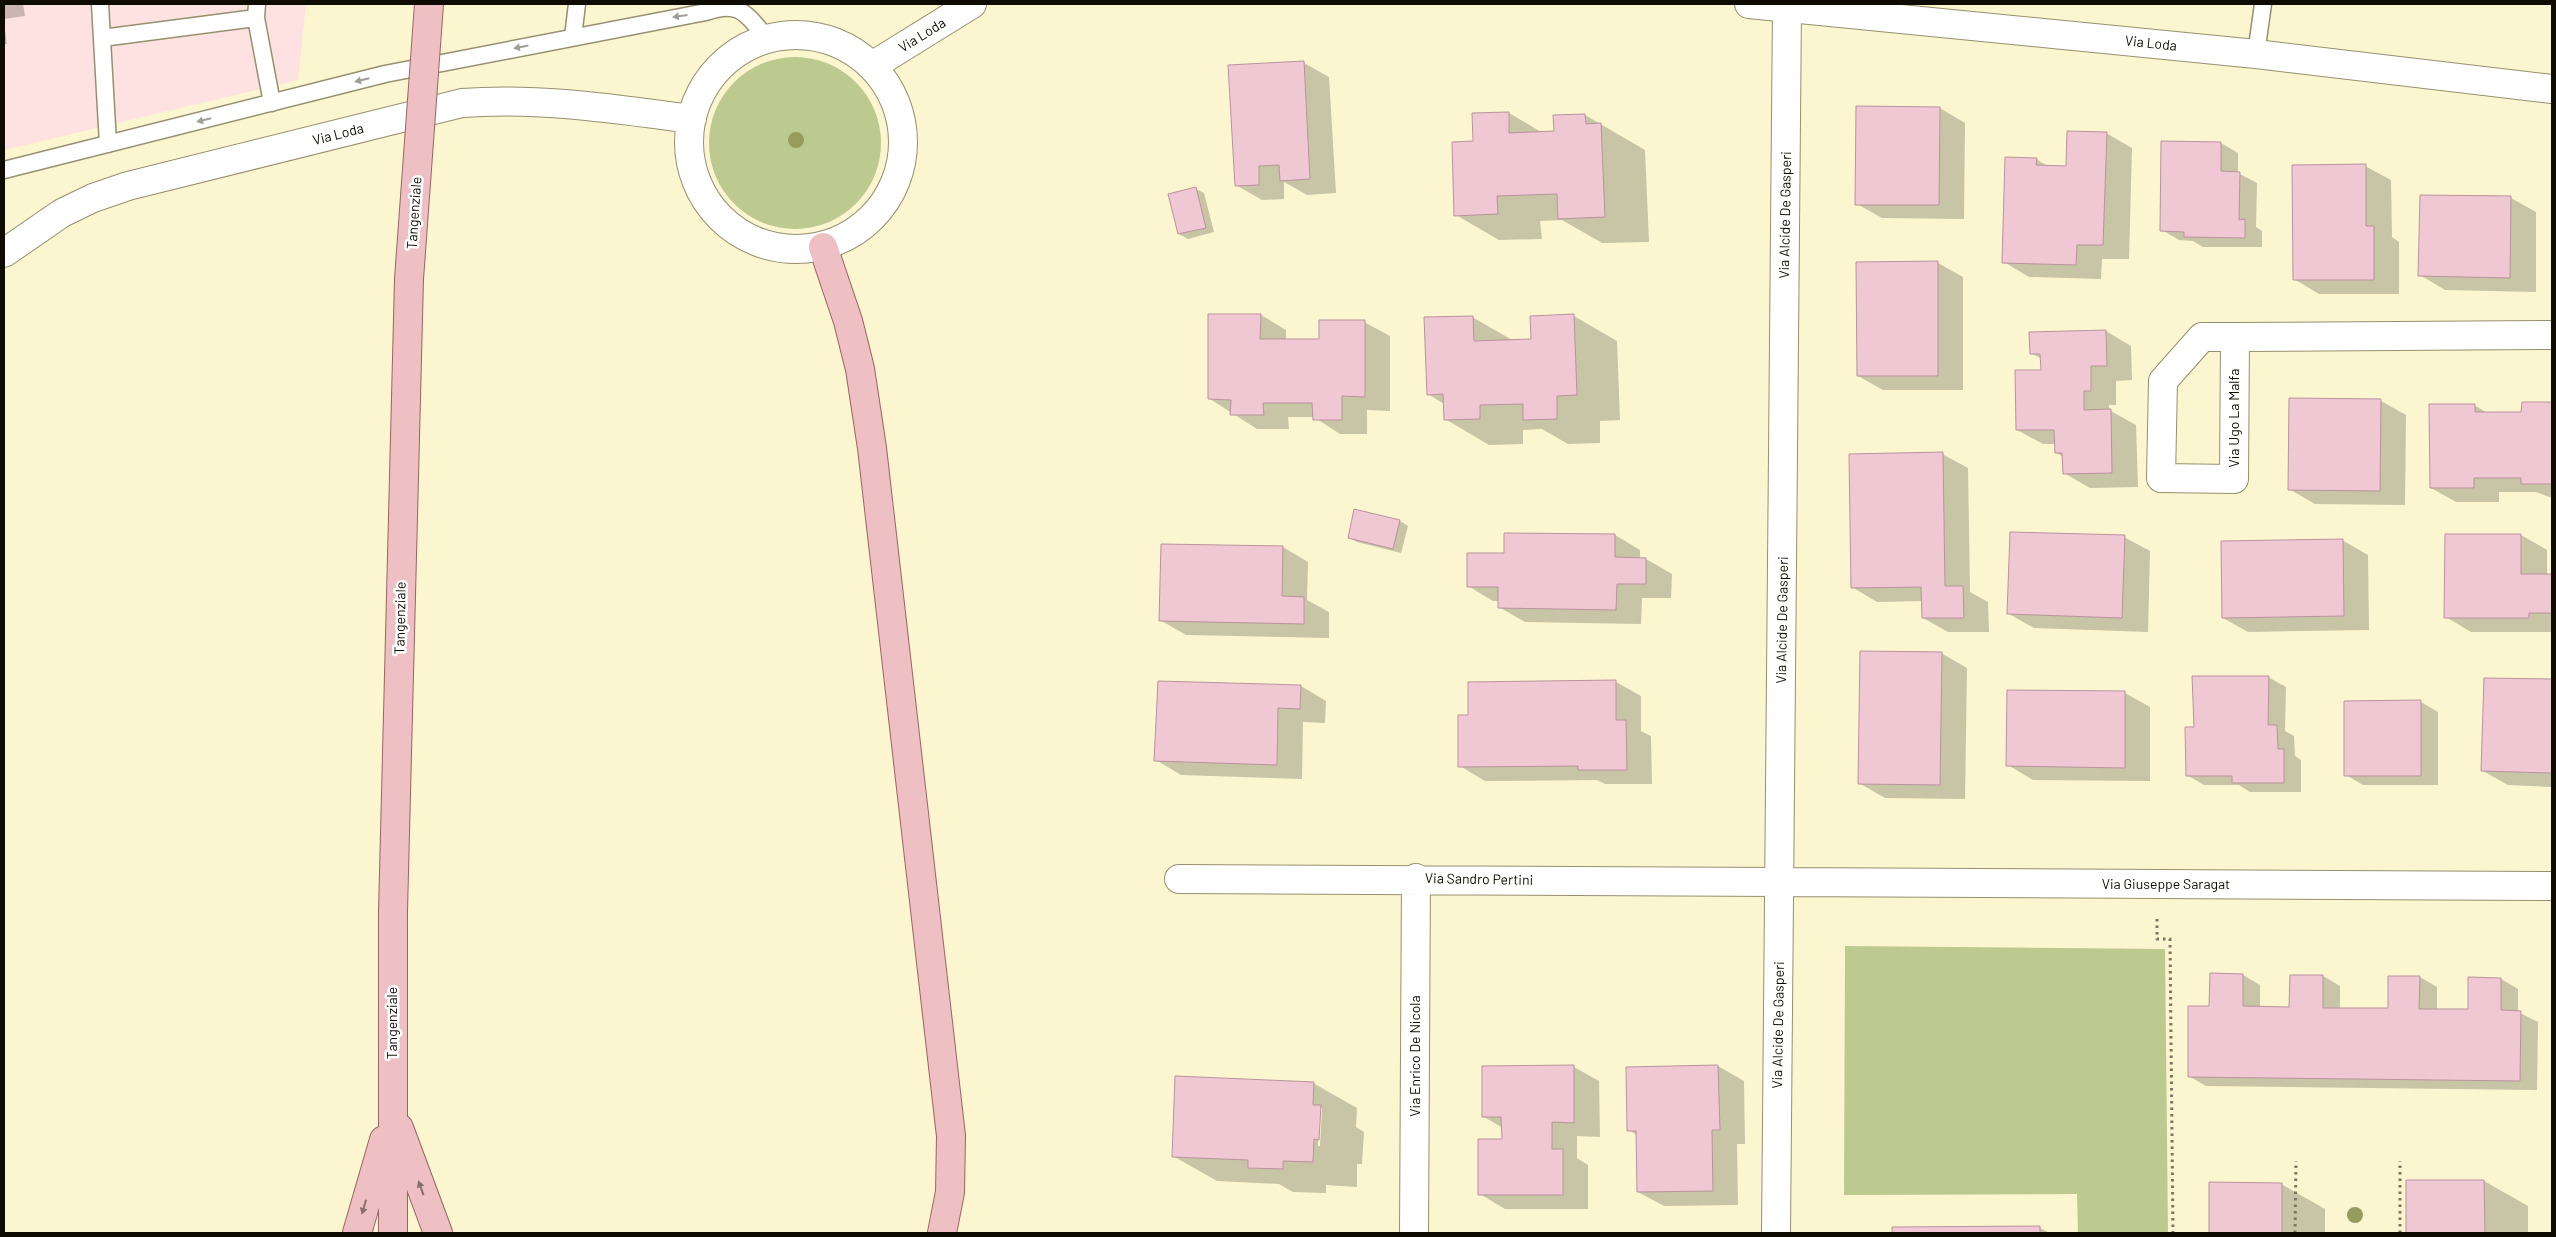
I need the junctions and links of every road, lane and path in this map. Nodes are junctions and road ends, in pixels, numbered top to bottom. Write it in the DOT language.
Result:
graph roads {
  1 [pos="100,4"];
  2 [pos="429,4"];
  3 [pos="577,4"];
  4 [pos="972,4"];
  5 [pos="1749,4"];
  6 [pos="2263,4"];
  7 [pos="1787,7"];
  8 [pos="256,11"];
  9 [pos="573,37"];
  10 [pos="102,38"];
  11 [pos="767,38"];
  12 [pos="2256,54"];
  13 [pos="872,66"];
  14 [pos="2552,89"];
  15 [pos="272,103"];
  16 [pos="692,119"];
  17 [pos="108,144"];
  18 [pos="4,170"];
  19 [pos="823,247"];
  20 [pos="4,253"];
  21 [pos="2552,334"];
  22 [pos="2234,337"];
  23 [pos="1416,878"];
  24 [pos="1179,879"];
  25 [pos="1779,882"];
  26 [pos="2156,884"];
  27 [pos="2552,886"];
  28 [pos="392,1110"];
  29 [pos="2296,1161"];
  30 [pos="2400,1161"];
  31 [pos="357,1233"];
  32 [pos="393,1233"];
  33 [pos="438,1233"];
  34 [pos="942,1233"];
  35 [pos="1414,1233"];
  36 [pos="1776,1233"];
  37 [pos="2173,1233"];
  38 [pos="2295,1233"];
  39 [pos="2400,1233"];
  1 -- 10 [label="lane"];
  2 -- 28 [label="main road, Tangenziale, bridge"];
  3 -- 9 [label="lane"];
  4 -- 13 [label="street, Via Loda"];
  5 -- 7 [label="street, Via Loda"];
  6 -- 12 [label="lane"];
  7 -- 12 [label="street, Via Loda"];
  7 -- 25 [label="street, Via Alcide De Gasperi"];
  8 -- 10 [label="lane"];
  8 -- 15 [label="lane"];
  11 -- 9 [label="lane, one-way"];
  9 -- 15 [label="lane, one-way"];
  10 -- 17 [label="lane"];
  11 -- 13 [label="street"];
  11 -- 16 [label="street"];
  12 -- 14 [label="street, Via Loda"];
  13 -- 19 [label="street"];
  15 -- 17 [label="lane, one-way"];
  16 -- 19 [label="street"];
  16 -- 20 [label="street, Via Loda"];
  17 -- 18 [label="lane"];
  19 -- 34 [label="main road"];
  21 -- 22 [label="street, Via Ugo La Malfa"];
  22 -- 22 [label="street, Via Ugo La Malfa"];
  23 -- 24 [label="street, Via Sandro Pertini"];
  23 -- 25 [label="street, Via Sandro Pertini"];
  23 -- 35 [label="street, Via Enrico De Nicola"];
  25 -- 26 [label="street, Via Giuseppe Saragat"];
  25 -- 36 [label="street, Via Alcide De Gasperi"];
  26 -- 27 [label="street, Via Giuseppe Saragat"];
  26 -- 37 [label="path"];
  28 -- 31 [label="main road, one-way"];
  28 -- 32 [label="main road, Tangenziale"];
  33 -- 28 [label="main road, one-way"];
  29 -- 38 [label="path"];
  30 -- 39 [label="path"];
}
